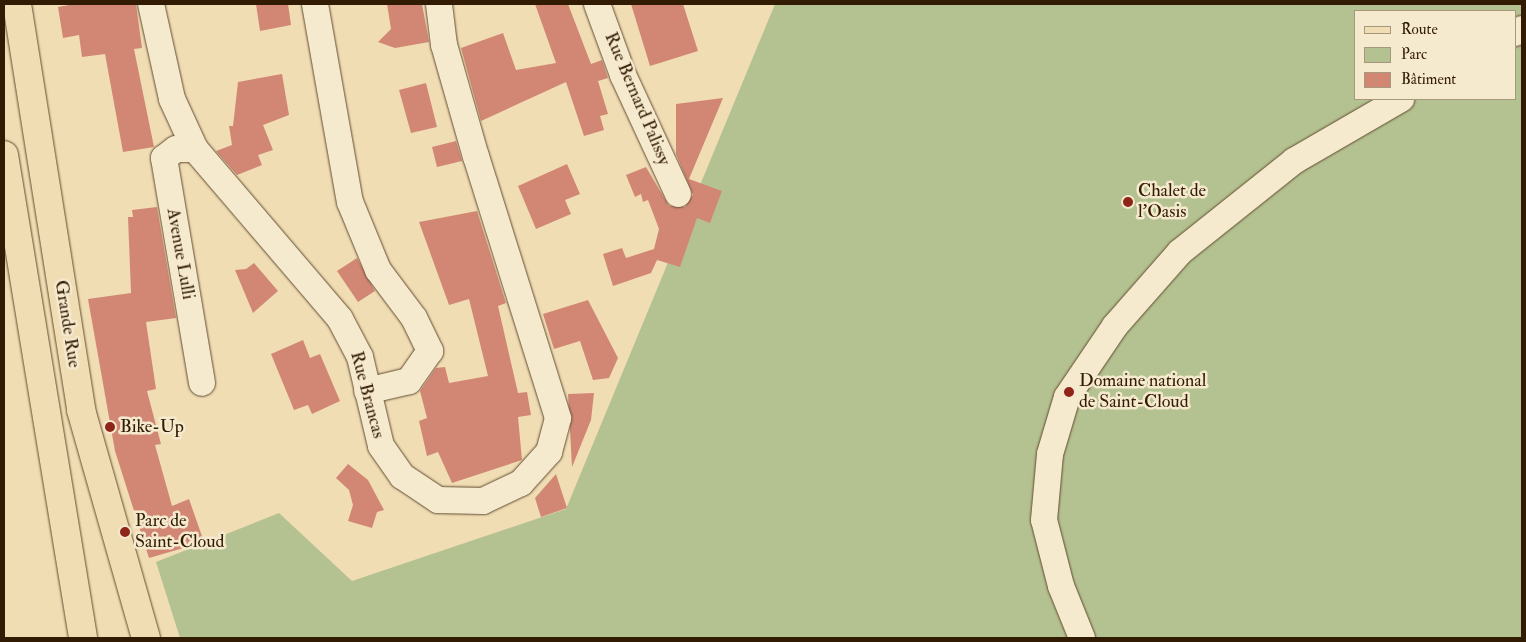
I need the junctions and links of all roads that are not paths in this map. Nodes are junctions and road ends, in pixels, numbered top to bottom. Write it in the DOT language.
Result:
graph roads {
  1 [pos="16,4"];
  2 [pos="151,4"];
  3 [pos="315,4"];
  4 [pos="439,4"];
  5 [pos="597,4"];
  6 [pos="1399,100"];
  7 [pos="195,149"];
  8 [pos="4,155"];
  9 [pos="678,194"];
  10 [pos="202,383"];
  11 [pos="367,391"];
  12 [pos="83,638"];
  13 [pos="146,638"];
  14 [pos="1082,638"];
  1 -- 13 [label="main road, Grande Rue"];
  2 -- 7 [label="street, Rue Brancas"];
  3 -- 11 [label="street"];
  4 -- 11 [label="street, Rue Brancas"];
  5 -- 9 [label="street, Rue Bernard Palissy"];
  6 -- 14 [label="street"];
  7 -- 10 [label="street, Avenue Lulli"];
  7 -- 11 [label="street, Rue Brancas"];
  8 -- 12 [label="main road, Grande Rue"];
}
